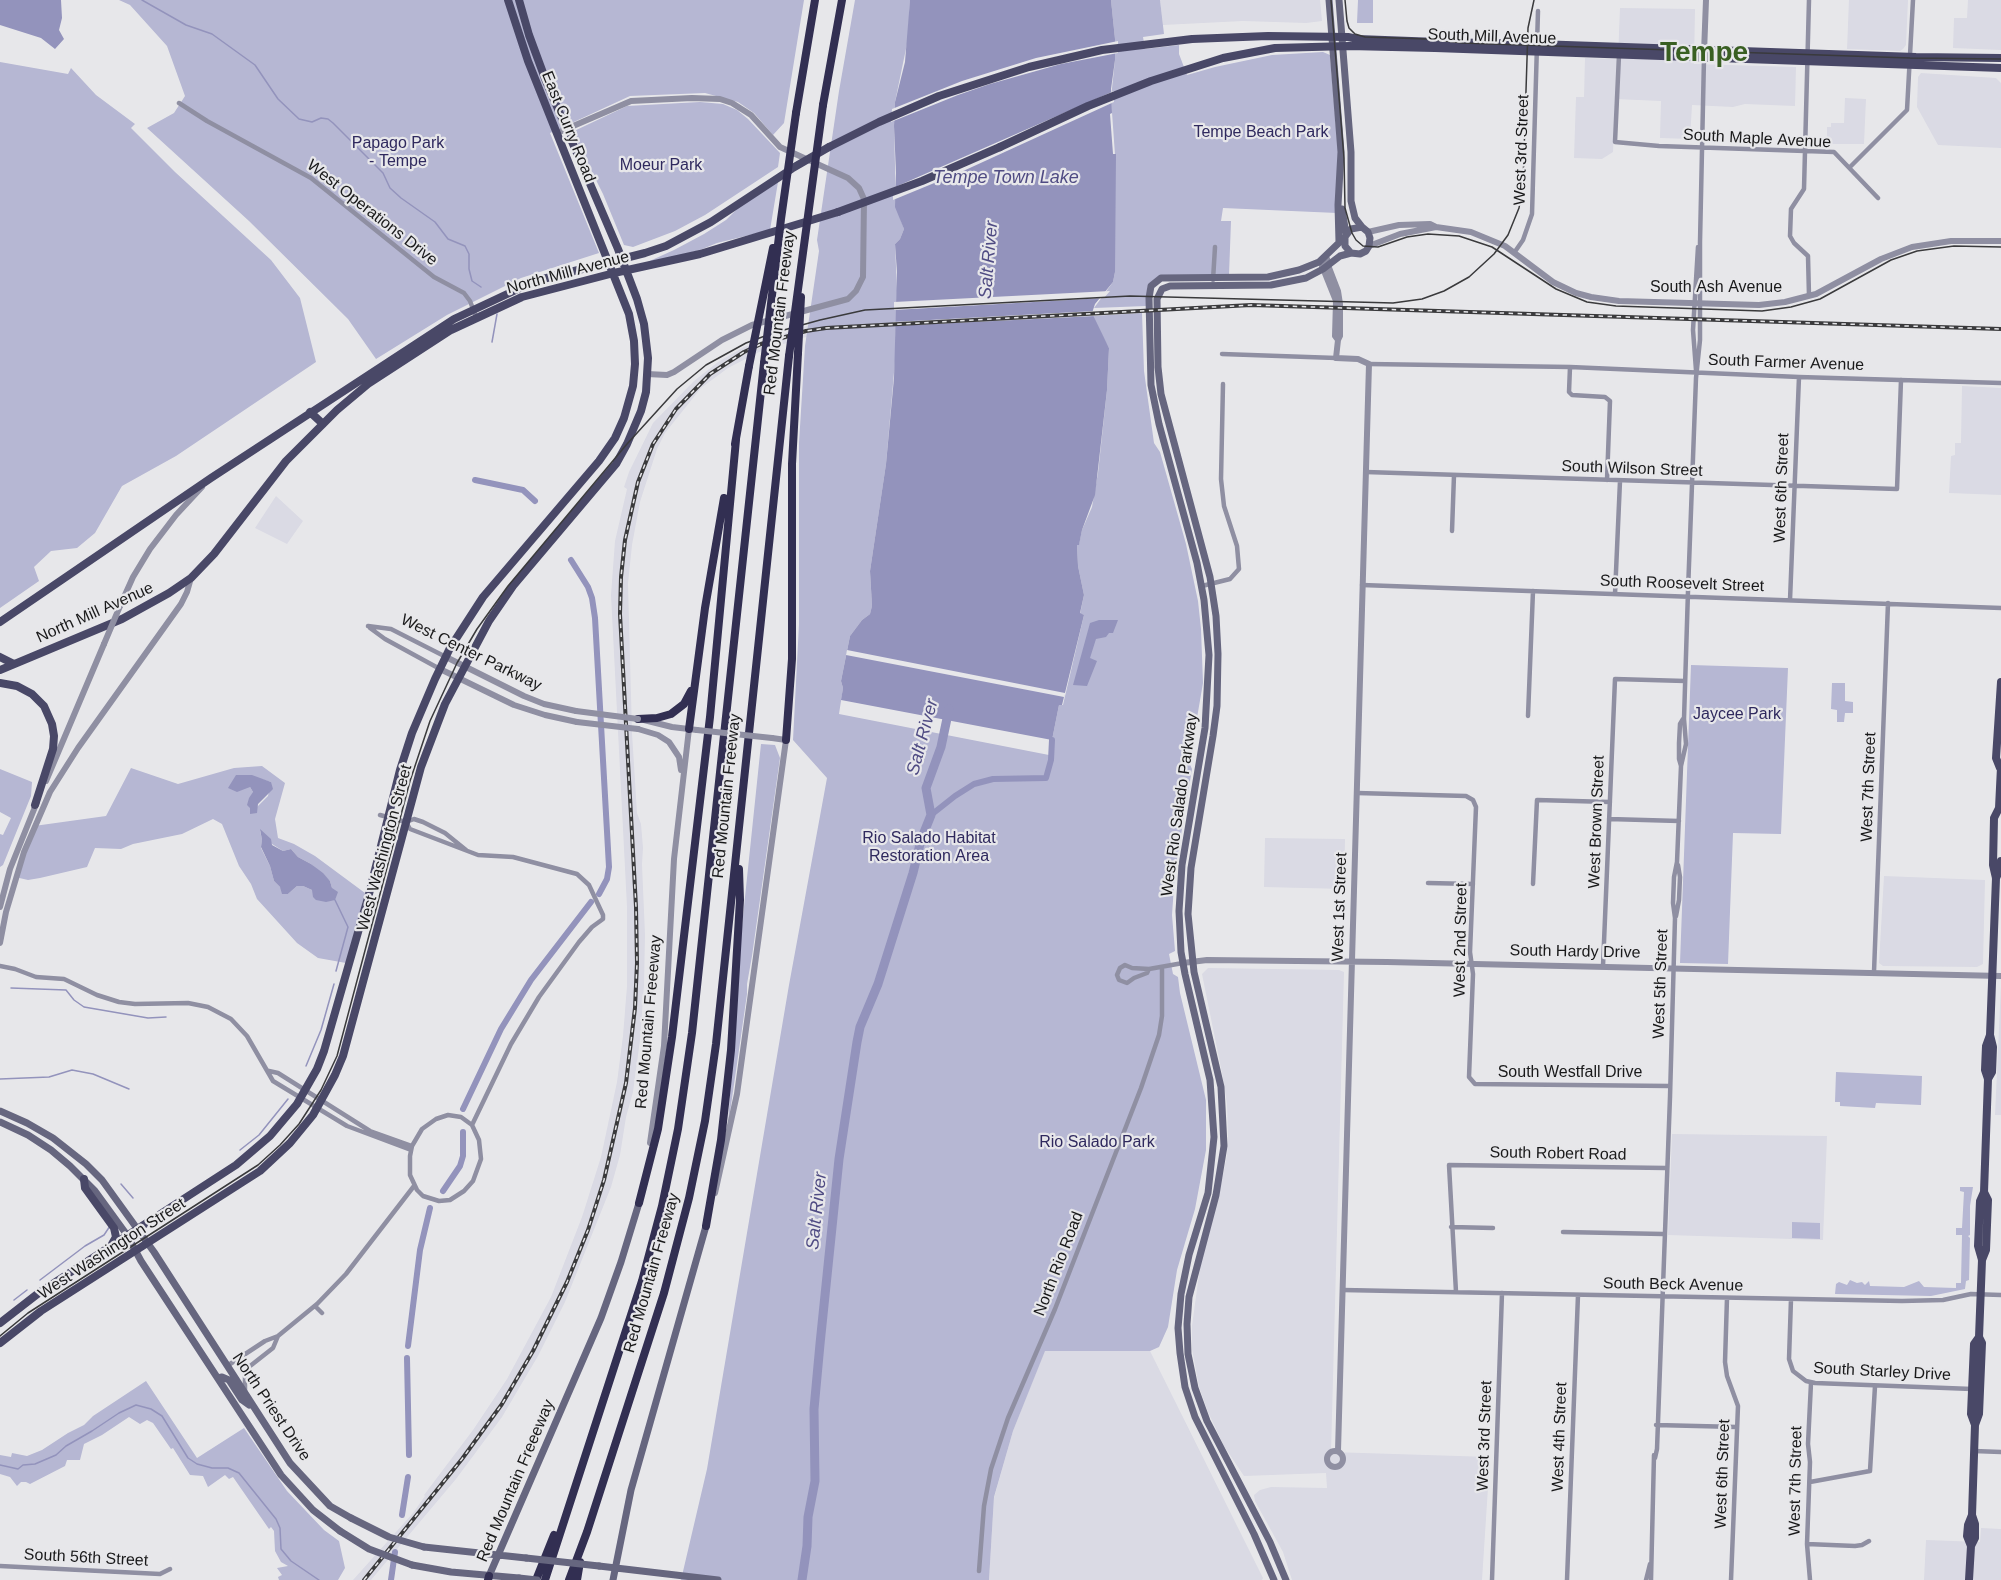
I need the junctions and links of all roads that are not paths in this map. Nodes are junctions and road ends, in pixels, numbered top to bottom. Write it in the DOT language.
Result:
graph roads {
  1 [pos="508,0"];
  2 [pos="519,0"];
  3 [pos="815,0"];
  4 [pos="842,0"];
  5 [pos="1329,0"];
  6 [pos="1340,0"];
  7 [pos="1706,0"];
  8 [pos="1809,0"];
  9 [pos="1912,0"];
  10 [pos="1538,11"];
  11 [pos="1332,37"];
  12 [pos="1342,37"];
  13 [pos="1338,46"];
  14 [pos="1637,47"];
  15 [pos="1537,48"];
  16 [pos="1704,54"];
  17 [pos="1619,55"];
  18 [pos="1808,57"];
  19 [pos="2001,58"];
  20 [pos="1910,61"];
  21 [pos="2001,68"];
  22 [pos="1001,75"];
  23 [pos="179,103"];
  24 [pos="1337,108"];
  25 [pos="567,129"];
  26 [pos="557,133"];
  27 [pos="1350,140"];
  28 [pos="1000,147"];
  29 [pos="1703,147"];
  30 [pos="1805,151"];
  31 [pos="1850,167"];
  32 [pos="1878,198"];
  33 [pos="781,219"];
  34 [pos="1436,227"];
  35 [pos="1365,230"];
  36 [pos="1343,238"];
  37 [pos="2001,241"];
  38 [pos="1369,246"];
  39 [pos="1215,247"];
  40 [pos="1331,252"];
  41 [pos="1352,253"];
  42 [pos="1514,253"];
  43 [pos="622,259"];
  44 [pos="802,259"];
  45 [pos="609,262"];
  46 [pos="1325,267"];
  47 [pos="627,271"];
  48 [pos="614,273"];
  49 [pos="1214,277"];
  50 [pos="1213,286"];
  51 [pos="1809,296"];
  52 [pos="1697,302"];
  53 [pos="474,313"];
  54 [pos="1222,354"];
  55 [pos="1336,358"];
  56 [pos="1369,364"];
  57 [pos="1570,367"];
  58 [pos="1696,373"];
  59 [pos="648,374"];
  60 [pos="1799,377"];
  61 [pos="1901,381"];
  62 [pos="2001,383"];
  63 [pos="1223,384"];
  64 [pos="310,412"];
  65 [pos="323,424"];
  66 [pos="736,440"];
  67 [pos="1366,472"];
  68 [pos="1454,475"];
  69 [pos="211,478"];
  70 [pos="1607,480"];
  71 [pos="1620,481"];
  72 [pos="1692,484"];
  73 [pos="1794,487"];
  74 [pos="1452,531"];
  75 [pos="191,578"];
  76 [pos="1212,584"];
  77 [pos="1362,585"];
  78 [pos="1202,586"];
  79 [pos="1533,591"];
  80 [pos="1615,594"];
  81 [pos="1688,596"];
  82 [pos="1790,600"];
  83 [pos="1888,603"];
  84 [pos="2001,608"];
  85 [pos="0,622"];
  86 [pos="0,657"];
  87 [pos="446,657"];
  88 [pos="14,664"];
  89 [pos="464,666"];
  90 [pos="440,669"];
  91 [pos="0,670"];
  92 [pos="695,674"];
  93 [pos="458,677"];
  94 [pos="1685,681"];
  95 [pos="2001,682"];
  96 [pos="0,683"];
  97 [pos="1528,716"];
  98 [pos="638,724"];
  99 [pos="693,729"];
  100 [pos="786,740"];
  101 [pos="2001,767"];
  102 [pos="1357,793"];
  103 [pos="1610,802"];
  104 [pos="35,805"];
  105 [pos="2000,810"];
  106 [pos="678,812"];
  107 [pos="384,816"];
  108 [pos="1609,819"];
  109 [pos="1679,821"];
  110 [pos="406,822"];
  111 [pos="737,840"];
  112 [pos="467,851"];
  113 [pos="2001,861"];
  114 [pos="1996,878"];
  115 [pos="1428,883"];
  116 [pos="1473,884"];
  117 [pos="1533,884"];
  118 [pos="0,907"];
  119 [pos="0,944"];
  120 [pos="1192,961"];
  121 [pos="1352,962"];
  122 [pos="1183,963"];
  123 [pos="1472,964"];
  124 [pos="0,966"];
  125 [pos="1604,966"];
  126 [pos="1162,967"];
  127 [pos="1132,968"];
  128 [pos="1673,968"];
  129 [pos="1149,969"];
  130 [pos="1874,972"];
  131 [pos="1997,976"];
  132 [pos="1134,978"];
  133 [pos="269,1071"];
  134 [pos="1472,1081"];
  135 [pos="1669,1086"];
  136 [pos="306,1090"];
  137 [pos="301,1098"];
  138 [pos="321,1100"];
  139 [pos="317,1108"];
  140 [pos="0,1111"];
  141 [pos="0,1122"];
  142 [pos="472,1125"];
  143 [pos="412,1148"];
  144 [pos="1666,1168"];
  145 [pos="84,1179"];
  146 [pos="414,1186"];
  147 [pos="1208,1193"];
  148 [pos="1216,1195"];
  149 [pos="639,1203"];
  150 [pos="706,1226"];
  151 [pos="1451,1227"];
  152 [pos="137,1228"];
  153 [pos="1492,1228"];
  154 [pos="1563,1232"];
  155 [pos="1663,1234"];
  156 [pos="127,1235"];
  157 [pos="148,1243"];
  158 [pos="111,1246"];
  159 [pos="136,1251"];
  160 [pos="1343,1290"];
  161 [pos="1456,1292"];
  162 [pos="1502,1293"];
  163 [pos="1980,1294"];
  164 [pos="1578,1295"];
  165 [pos="2001,1295"];
  166 [pos="1661,1297"];
  167 [pos="1727,1298"];
  168 [pos="1791,1299"];
  169 [pos="315,1306"];
  170 [pos="322,1312"];
  171 [pos="0,1323"];
  172 [pos="278,1336"];
  173 [pos="1979,1337"];
  174 [pos="0,1343"];
  175 [pos="227,1366"];
  176 [pos="218,1378"];
  177 [pos="1811,1383"];
  178 [pos="1875,1386"];
  179 [pos="1972,1389"];
  180 [pos="246,1396"];
  181 [pos="253,1408"];
  182 [pos="1656,1425"];
  183 [pos="1975,1425"];
  184 [pos="1737,1427"];
  185 [pos="1338,1451"];
  186 [pos="1974,1452"];
  187 [pos="2001,1452"];
  188 [pos="1810,1482"];
  189 [pos="572,1494"];
  190 [pos="586,1532"];
  191 [pos="1869,1541"];
  192 [pos="1807,1544"];
  193 [pos="498,1556"];
  194 [pos="1651,1561"];
  195 [pos="0,1566"];
  196 [pos="615,1567"];
  197 [pos="170,1569"];
  198 [pos="979,1571"];
  199 [pos="489,1578"];
  200 [pos="536,1580"];
  201 [pos="545,1580"];
  202 [pos="569,1580"];
  203 [pos="577,1580"];
  204 [pos="613,1580"];
  205 [pos="718,1580"];
  206 [pos="1274,1580"];
  207 [pos="1286,1580"];
  208 [pos="1491,1580"];
  209 [pos="1567,1580"];
  210 [pos="1646,1580"];
  211 [pos="1651,1580"];
  212 [pos="1731,1580"];
  213 [pos="1810,1580"];
  214 [pos="1969,1580"];
  1 -- 26 [label="main road, East Curry Road"];
  2 -- 25 [label="main road, East Curry Road"];
  3 -- 33 [label="highway, Red Mountain Freeway, bridge"];
  4 -- 44 [label="highway, Red Mountain Freeway, bridge"];
  5 -- 11 [label="main road"];
  6 -- 12 [label="main road"];
  7 -- 16 [label="street"];
  8 -- 18 [label="street"];
  9 -- 20 [label="street"];
  10 -- 15 [label="street, West 3rd Street"];
  11 -- 12 [label="main road, South Mill Avenue"];
  11 -- 13 [label="main road"];
  11 -- 22 [label="main road, South Mill Avenue"];
  12 -- 13 [label="main road"];
  12 -- 15 [label="main road, South Mill Avenue"];
  13 -- 15 [label="main road, South Mill Avenue"];
  13 -- 24 [label="main road"];
  13 -- 27 [label="main road"];
  13 -- 28 [label="main road, South Mill Avenue"];
  14 -- 15 [label="main road, South Mill Avenue"];
  14 -- 16 [label="main road, South Mill Avenue"];
  14 -- 17 [label="main road"];
  15 -- 17 [label="main road, South Mill Avenue"];
  15 -- 42 [label="street, West 3rd Street"];
  16 -- 17 [label="main road, South Mill Avenue"];
  16 -- 18 [label="main road, South Mill Avenue"];
  16 -- 29 [label="street, West 5th Street"];
  17 -- 29 [label="street, South Maple Avenue"];
  18 -- 20 [label="main road, South Mill Avenue"];
  18 -- 30 [label="street"];
  19 -- 20 [label="main road, South Mill Avenue"];
  20 -- 21 [label="main road, South Mill Avenue"];
  20 -- 31 [label="street"];
  22 -- 43 [label="main road, North Mill Avenue, bridge"];
  23 -- 53 [label="street, West Operations Drive"];
  24 -- 27 [label="main road"];
  24 -- 36 [label="main road"];
  25 -- 26 [label="street"];
  25 -- 43 [label="main road, East Curry Road"];
  25 -- 59 [label="street"];
  26 -- 45 [label="main road, East Curry Road"];
  27 -- 35 [label="main road"];
  28 -- 47 [label="main road, North Mill Avenue, bridge"];
  29 -- 30 [label="street, South Maple Avenue"];
  29 -- 52 [label="street, West 5th Street"];
  30 -- 31 [label="street, South Maple Avenue"];
  30 -- 51 [label="street"];
  31 -- 32 [label="street, South Maple Avenue"];
  33 -- 66 [label="highway, bridge"];
  33 -- 189 [label="highway, Red Mountain Freeway, bridge"];
  34 -- 35 [label="street, South Ash Avenue"];
  34 -- 38 [label="street, South Ash Avenue"];
  34 -- 42 [label="street, South Ash Avenue"];
  35 -- 36 [label="main road"];
  35 -- 38 [label="main road"];
  36 -- 40 [label="main road, West Rio Salado Parkway"];
  36 -- 41 [label="main road"];
  37 -- 51 [label="street, South Ash Avenue"];
  38 -- 41 [label="main road"];
  39 -- 49 [label="street"];
  40 -- 46 [label="street"];
  40 -- 49 [label="main road, West Rio Salado Parkway"];
  41 -- 46 [label="main road, West Rio Salado Parkway"];
  42 -- 52 [label="street, South Ash Avenue"];
  43 -- 45 [label="main road, North Mill Avenue"];
  43 -- 47 [label="main road, West Washington Street"];
  44 -- 100 [label="highway, bridge"];
  44 -- 111 [label="highway, Red Mountain Freeway, bridge"];
  45 -- 48 [label="main road, West Washington Street"];
  45 -- 53 [label="main road, North Mill Avenue"];
  46 -- 50 [label="main road, West Rio Salado Parkway"];
  46 -- 55 [label="street"];
  47 -- 48 [label="main road, North Mill Avenue"];
  47 -- 59 [label="main road, West Washington Street"];
  48 -- 53 [label="main road, North Mill Avenue"];
  48 -- 87 [label="main road, West Washington Street"];
  49 -- 50 [label="street"];
  49 -- 78 [label="main road, West Rio Salado Parkway"];
  50 -- 76 [label="main road, West Rio Salado Parkway"];
  51 -- 52 [label="street, South Ash Avenue"];
  52 -- 58 [label="street, West 5th Street"];
  53 -- 64 [label="main road, North Mill Avenue"];
  53 -- 65 [label="main road, North Mill Avenue"];
  54 -- 55 [label="street, South Farmer Avenue"];
  55 -- 56 [label="street, South Farmer Avenue"];
  56 -- 57 [label="street, South Farmer Avenue"];
  56 -- 67 [label="street, West 1st Street"];
  57 -- 58 [label="street, South Farmer Avenue"];
  57 -- 70 [label="street"];
  58 -- 60 [label="street, South Farmer Avenue"];
  58 -- 72 [label="street, West 5th Street"];
  59 -- 89 [label="main road, West Washington Street"];
  60 -- 61 [label="street, South Farmer Avenue"];
  60 -- 73 [label="street, West 6th Street"];
  61 -- 62 [label="street, South Farmer Avenue"];
  61 -- 73 [label="street, South Wilson Street"];
  63 -- 76 [label="street"];
  64 -- 65 [label="main road"];
  64 -- 69 [label="main road, North Mill Avenue"];
  65 -- 75 [label="main road, North Mill Avenue"];
  66 -- 92 [label="highway"];
  66 -- 149 [label="highway"];
  67 -- 68 [label="street, South Wilson Street"];
  67 -- 77 [label="street, West 1st Street"];
  68 -- 70 [label="street, South Wilson Street"];
  68 -- 74 [label="street"];
  69 -- 85 [label="main road, North Mill Avenue"];
  69 -- 104 [label="street, bridge"];
  70 -- 71 [label="street, South Wilson Street"];
  71 -- 72 [label="street, South Wilson Street"];
  71 -- 80 [label="street"];
  72 -- 73 [label="street, South Wilson Street"];
  72 -- 81 [label="street, West 5th Street"];
  73 -- 82 [label="street, West 6th Street"];
  75 -- 88 [label="main road, North Mill Avenue"];
  75 -- 119 [label="street"];
  76 -- 78 [label="street"];
  76 -- 120 [label="main road, West Rio Salado Parkway"];
  77 -- 79 [label="street, South Roosevelt Street"];
  77 -- 102 [label="street, West 1st Street"];
  78 -- 122 [label="main road, West Rio Salado Parkway"];
  79 -- 80 [label="street, South Roosevelt Street"];
  79 -- 97 [label="street"];
  80 -- 81 [label="street, South Roosevelt Street"];
  81 -- 82 [label="street, South Roosevelt Street"];
  81 -- 94 [label="street, West 5th Street"];
  82 -- 83 [label="street, South Roosevelt Street"];
  83 -- 84 [label="street, South Roosevelt Street"];
  83 -- 130 [label="street, West 7th Street"];
  86 -- 88 [label="main road"];
  87 -- 89 [label="street, West Center Parkway"];
  87 -- 90 [label="main road, West Washington Street"];
  87 -- 90 [label="street, West Center Parkway"];
  88 -- 91 [label="main road, North Mill Avenue"];
  89 -- 93 [label="main road, West Washington Street"];
  89 -- 98 [label="street, West Center Parkway, bridge"];
  90 -- 93 [label="street, West Center Parkway"];
  90 -- 107 [label="main road, West Washington Street"];
  92 -- 98 [label="highway"];
  92 -- 99 [label="highway"];
  93 -- 98 [label="street, West Center Parkway, bridge"];
  93 -- 110 [label="main road, West Washington Street"];
  94 -- 103 [label="street, West Brown Street"];
  94 -- 109 [label="street, West 5th Street"];
  95 -- 101 [label="main road"];
  96 -- 104 [label="main road"];
  98 -- 99 [label="street, West Center Parkway"];
  98 -- 106 [label="street"];
  99 -- 100 [label="street, West Center Parkway, bridge"];
  99 -- 106 [label="street, Red Mountain Freeeway"];
  100 -- 150 [label="street"];
  101 -- 105 [label="main road"];
  102 -- 116 [label="street, West 2nd Street"];
  102 -- 121 [label="street, West 1st Street"];
  103 -- 108 [label="street, West Brown Street"];
  103 -- 117 [label="street"];
  104 -- 118 [label="street"];
  105 -- 114 [label="main road"];
  106 -- 149 [label="street, Red Mountain Freeeway"];
  107 -- 110 [label="street"];
  107 -- 136 [label="main road, West Washington Street"];
  108 -- 109 [label="street"];
  108 -- 125 [label="street, West Brown Street"];
  109 -- 128 [label="street, West 5th Street"];
  110 -- 112 [label="street"];
  110 -- 112 [label="street"];
  110 -- 138 [label="main road, West Washington Street"];
  111 -- 150 [label="highway"];
  111 -- 190 [label="highway, Red Mountain Freeway"];
  112 -- 142 [label="street"];
  113 -- 114 [label="main road"];
  114 -- 131 [label="main road"];
  115 -- 116 [label="street"];
  116 -- 123 [label="street, West 2nd Street"];
  120 -- 121 [label="street, South Hardy Drive"];
  120 -- 122 [label="street, South Hardy Drive"];
  120 -- 148 [label="main road, West Rio Salado Parkway"];
  121 -- 123 [label="street, South Hardy Drive"];
  121 -- 160 [label="street, West 1st Street"];
  122 -- 126 [label="street, South Hardy Drive"];
  122 -- 147 [label="main road, West Rio Salado Parkway"];
  123 -- 125 [label="street, South Hardy Drive"];
  123 -- 134 [label="street, West 2nd Street"];
  124 -- 133 [label="street"];
  125 -- 128 [label="street, South Hardy Drive"];
  126 -- 129 [label="street, South Hardy Drive"];
  126 -- 198 [label="street, North Rio Road"];
  127 -- 129 [label="street, South Hardy Drive"];
  127 -- 132 [label="street"];
  127 -- 132 [label="street"];
  128 -- 130 [label="street, South Hardy Drive"];
  128 -- 135 [label="street, West 5th Street"];
  129 -- 132 [label="street, South Hardy Drive"];
  130 -- 131 [label="street, South Hardy Drive"];
  131 -- 163 [label="main road"];
  133 -- 136 [label="street"];
  133 -- 137 [label="street"];
  134 -- 135 [label="street, South Westfall Drive"];
  135 -- 144 [label="street, West 5th Street"];
  136 -- 137 [label="main road, West Washington Street"];
  136 -- 138 [label="street"];
  137 -- 139 [label="street"];
  137 -- 152 [label="main road, West Washington Street"];
  138 -- 139 [label="main road, West Washington Street"];
  138 -- 143 [label="street"];
  139 -- 143 [label="street"];
  139 -- 157 [label="main road, West Washington Street"];
  140 -- 152 [label="main road, North Priest Drive"];
  141 -- 145 [label="main road, North Priest Drive"];
  142 -- 143 [label="street"];
  142 -- 146 [label="street"];
  143 -- 146 [label="street"];
  144 -- 151 [label="street, South Robert Road"];
  144 -- 155 [label="street, West 5th Street"];
  145 -- 156 [label="main road, North Priest Drive"];
  145 -- 158 [label="main road"];
  146 -- 169 [label="street"];
  147 -- 148 [label="main road"];
  147 -- 206 [label="main road, West Rio Salado Parkway"];
  148 -- 207 [label="main road, West Rio Salado Parkway"];
  149 -- 193 [label="main road, Red Mountain Freeeway"];
  150 -- 196 [label="main road"];
  151 -- 153 [label="street"];
  151 -- 161 [label="street"];
  152 -- 156 [label="main road, West Washington Street"];
  152 -- 157 [label="main road, North Priest Drive"];
  154 -- 155 [label="street"];
  155 -- 166 [label="street, West 5th Street"];
  156 -- 158 [label="main road, West Washington Street"];
  156 -- 159 [label="main road, North Priest Drive"];
  157 -- 159 [label="main road, West Washington Street"];
  157 -- 175 [label="main road, North Priest Drive"];
  158 -- 171 [label="main road, West Washington Street"];
  159 -- 174 [label="main road, West Washington Street"];
  159 -- 176 [label="main road, North Priest Drive"];
  160 -- 161 [label="street, South Beck Avenue"];
  160 -- 185 [label="street, West 1st Street"];
  161 -- 162 [label="street, South Beck Avenue"];
  162 -- 164 [label="street, South Beck Avenue"];
  162 -- 208 [label="street, West 3rd Street"];
  163 -- 165 [label="street, South Beck Avenue"];
  163 -- 168 [label="street, South Beck Avenue"];
  163 -- 173 [label="main road"];
  164 -- 166 [label="street, South Beck Avenue"];
  164 -- 209 [label="street, West 4th Street"];
  166 -- 167 [label="street, South Beck Avenue"];
  166 -- 182 [label="street, West 5th Street"];
  167 -- 168 [label="street, South Beck Avenue"];
  167 -- 184 [label="street, West 6th Street"];
  168 -- 177 [label="street, South Starley Drive"];
  169 -- 170 [label="street"];
  169 -- 172 [label="street"];
  172 -- 175 [label="street"];
  172 -- 180 [label="street"];
  173 -- 179 [label="main road"];
  173 -- 183 [label="main road"];
  175 -- 180 [label="main road, North Priest Drive"];
  176 -- 181 [label="main road"];
  176 -- 199 [label="main road, North Priest Drive, bridge"];
  177 -- 178 [label="street, South Starley Drive"];
  177 -- 188 [label="street, West 7th Street"];
  178 -- 179 [label="street, South Starley Drive"];
  178 -- 188 [label="street"];
  179 -- 183 [label="main road"];
  180 -- 181 [label="main road, North Priest Drive"];
  181 -- 193 [label="main road, North Priest Drive, bridge"];
  182 -- 184 [label="street"];
  182 -- 194 [label="street, West 5th Street"];
  183 -- 186 [label="main road"];
  184 -- 212 [label="street, West 6th Street"];
  186 -- 187 [label="street"];
  186 -- 214 [label="main road"];
  188 -- 192 [label="street, West 7th Street"];
  189 -- 200 [label="highway"];
  189 -- 201 [label="highway, Red Mountain Freeway"];
  190 -- 202 [label="highway, Red Mountain Freeway"];
  190 -- 203 [label="highway"];
  191 -- 192 [label="street"];
  192 -- 213 [label="street, West 7th Street"];
  193 -- 196 [label="main road, North Priest Drive, bridge"];
  193 -- 199 [label="main road, Red Mountain Freeeway"];
  194 -- 210 [label="street, West 5th Street"];
  194 -- 211 [label="street, West 5th Street"];
  195 -- 197 [label="street, South 56th Street"];
  196 -- 204 [label="main road"];
  196 -- 205 [label="main road, North Priest Drive"];
  199 -- 200 [label="main road, North Priest Drive, bridge"];
}
